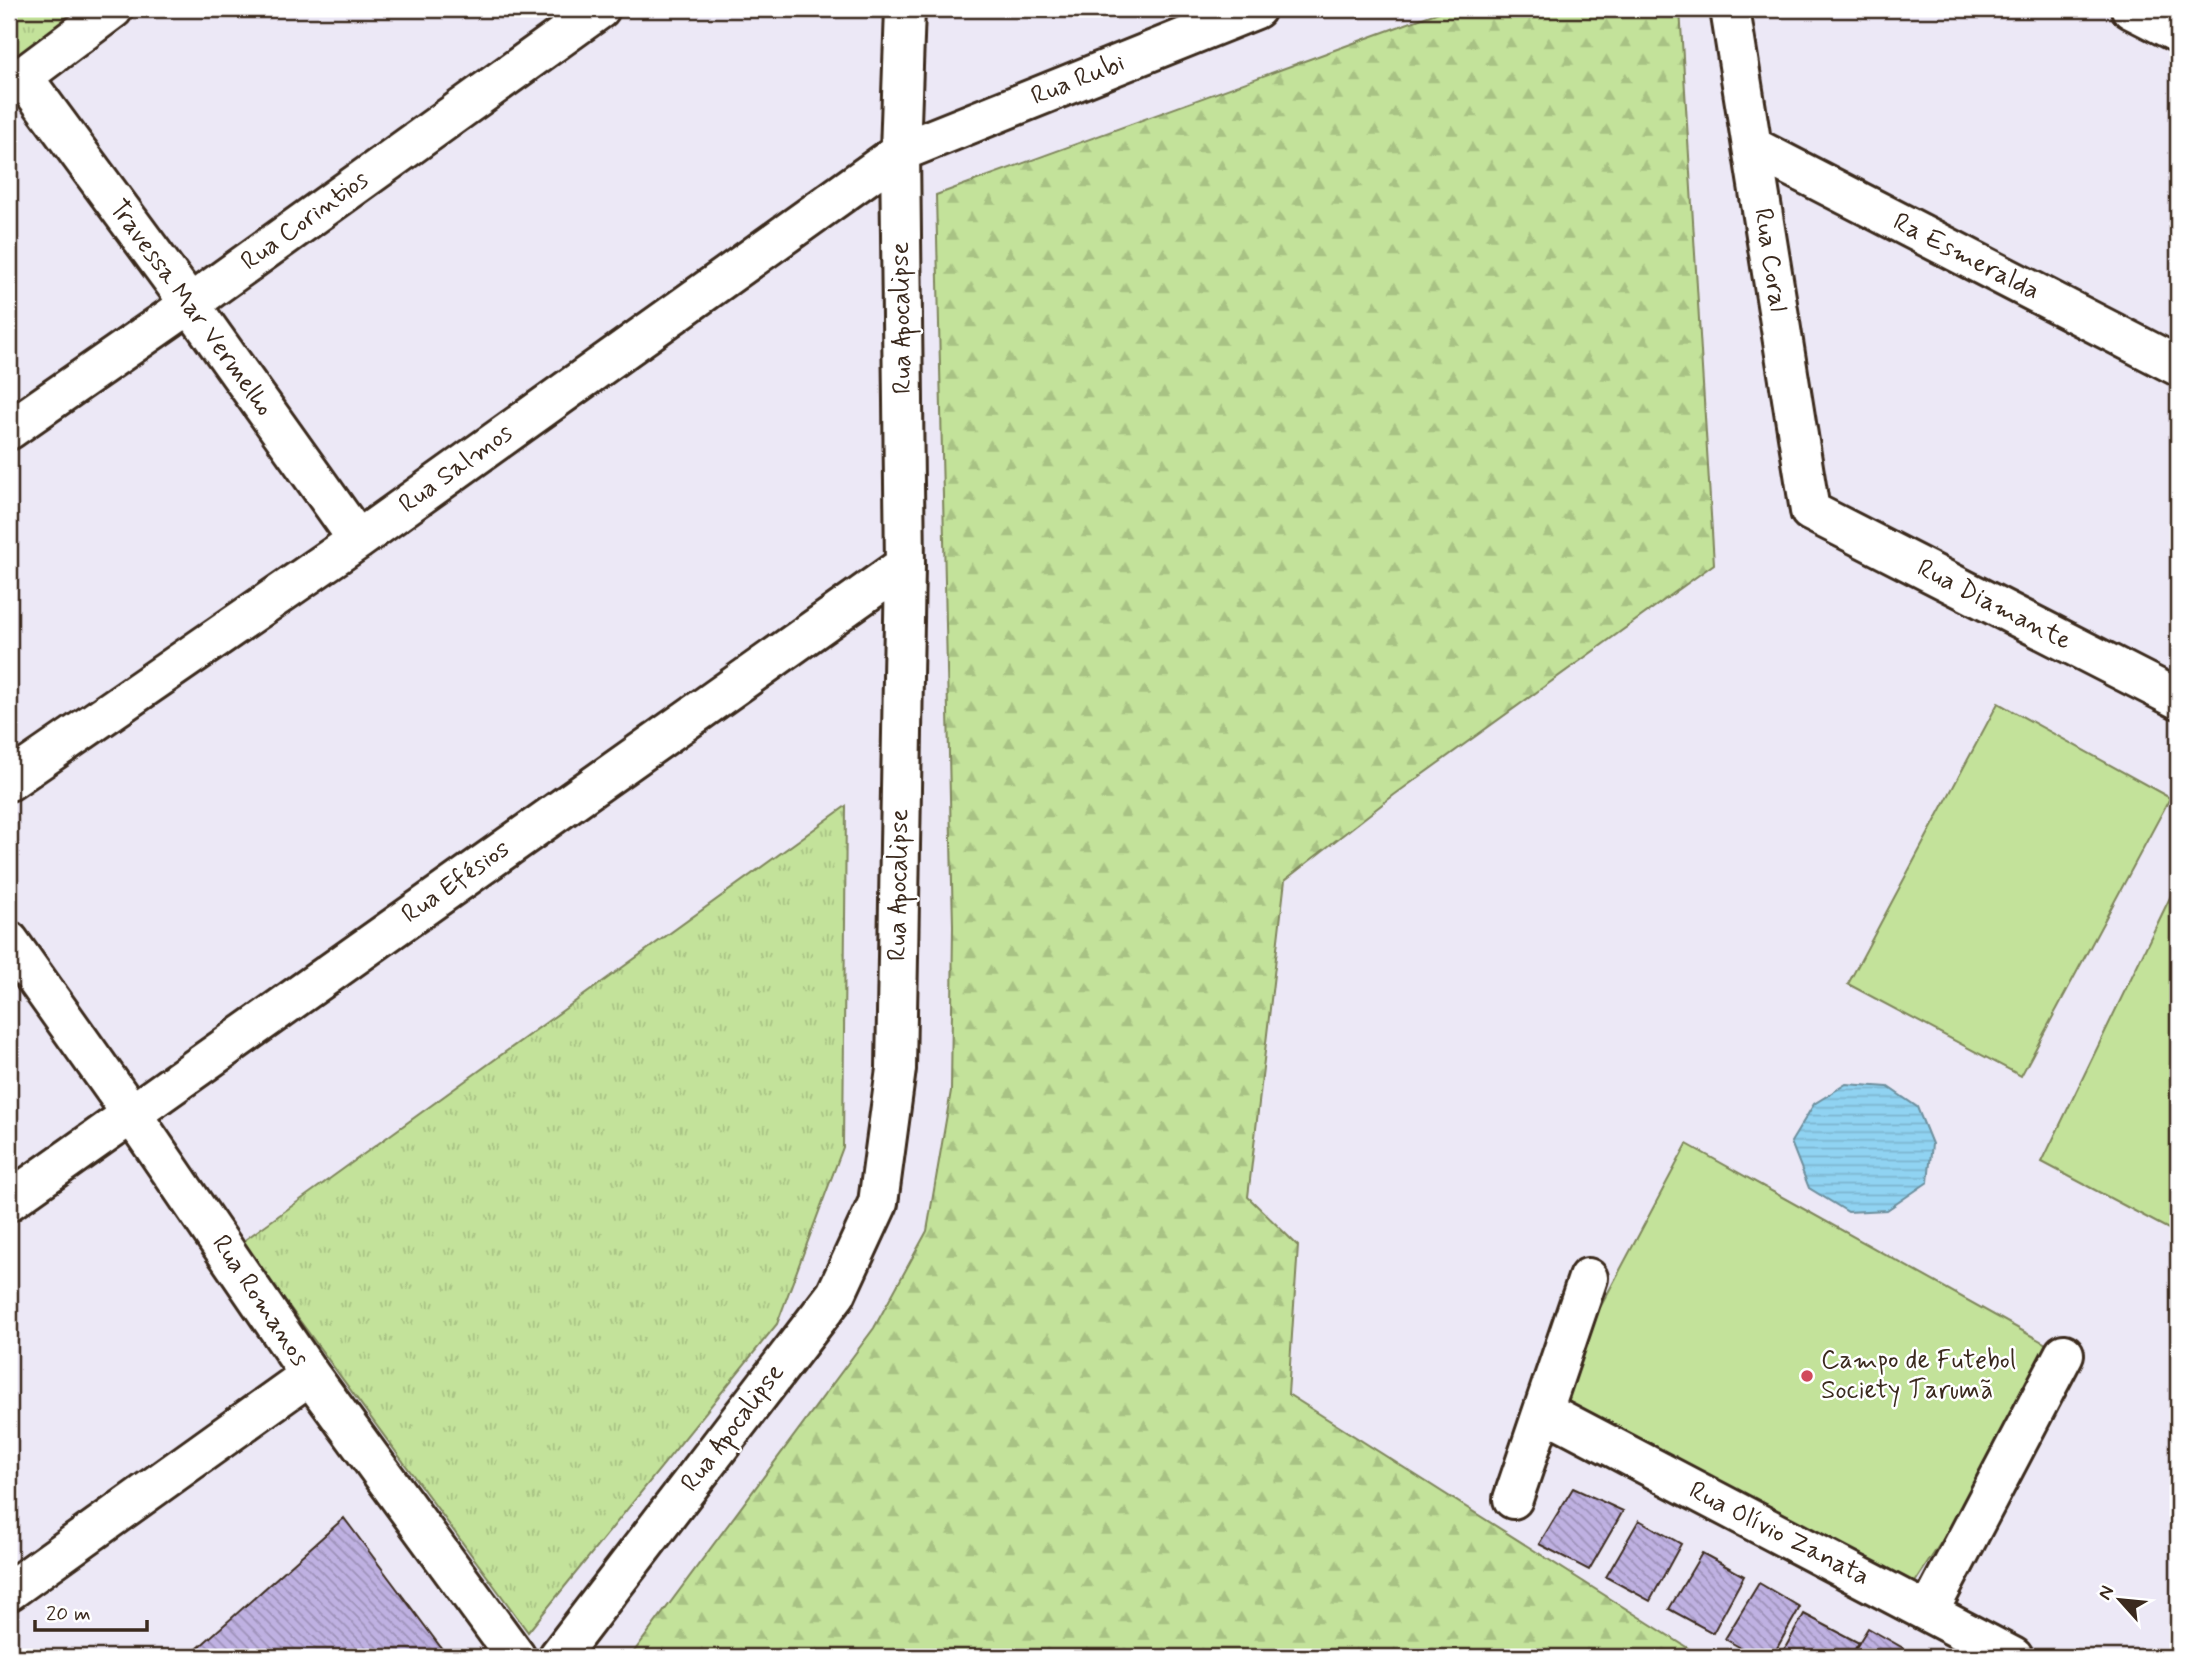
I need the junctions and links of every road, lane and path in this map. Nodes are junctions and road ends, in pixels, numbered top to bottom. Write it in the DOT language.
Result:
graph roads {
  1 [pos="113,9"];
  2 [pos="600,9"];
  3 [pos="905,9"];
  4 [pos="1256,9"];
  5 [pos="1730,9"];
  6 [pos="2131,9"];
  7 [pos="2178,33"];
  8 [pos="16,82"];
  9 [pos="1753,146"];
  10 [pos="900,152"];
  11 [pos="190,304"];
  12 [pos="2178,366"];
  13 [pos="9,430"];
  14 [pos="1810,511"];
  15 [pos="358,540"];
  16 [pos="905,565"];
  17 [pos="2178,699"];
  18 [pos="9,781"];
  19 [pos="9,941"];
  20 [pos="131,1113"];
  21 [pos="9,1201"];
  22 [pos="1588,1279"];
  23 [pos="2064,1354"];
  24 [pos="310,1375"];
  25 [pos="1544,1411"];
  26 [pos="1513,1499"];
  27 [pos="9,1591"];
  28 [pos="1928,1611"];
  29 [pos="516,1657"];
  30 [pos="558,1657"];
  31 [pos="2013,1657"];
  1 -- 8 [label="street"];
  2 -- 11 [label="street, Rua Corintios"];
  3 -- 10 [label="street, Rua Apocalipse"];
  4 -- 10 [label="street, Rua Rubi"];
  5 -- 9 [label="street, Rua Coral"];
  6 -- 7 [label="street"];
  8 -- 11 [label="street, Travessa Mar Vermelho"];
  9 -- 12 [label="street, Ra Esmeralda"];
  9 -- 14 [label="street, Rua Coral"];
  10 -- 15 [label="street, Rua Salmos"];
  10 -- 16 [label="street, Rua Apocalipse"];
  11 -- 13 [label="street, Rua Corintios"];
  11 -- 15 [label="street, Travessa Mar Vermelho"];
  14 -- 17 [label="street, Rua Diamante"];
  15 -- 18 [label="street, Rua Salmos"];
  16 -- 20 [label="street, Rua Efésios"];
  16 -- 30 [label="street, Rua Apocalipse"];
  19 -- 20 [label="street, Rua Romanos"];
  20 -- 21 [label="street, Rua Efésios"];
  20 -- 24 [label="street, Rua Romanos"];
  22 -- 25 [label="street"];
  23 -- 28 [label="street"];
  24 -- 27 [label="street"];
  24 -- 29 [label="street, Rua Romanos"];
  25 -- 26 [label="street"];
  25 -- 28 [label="street, Rua Olívio Zanata"];
  28 -- 31 [label="street, Rua Olívio Zanata"];
}
